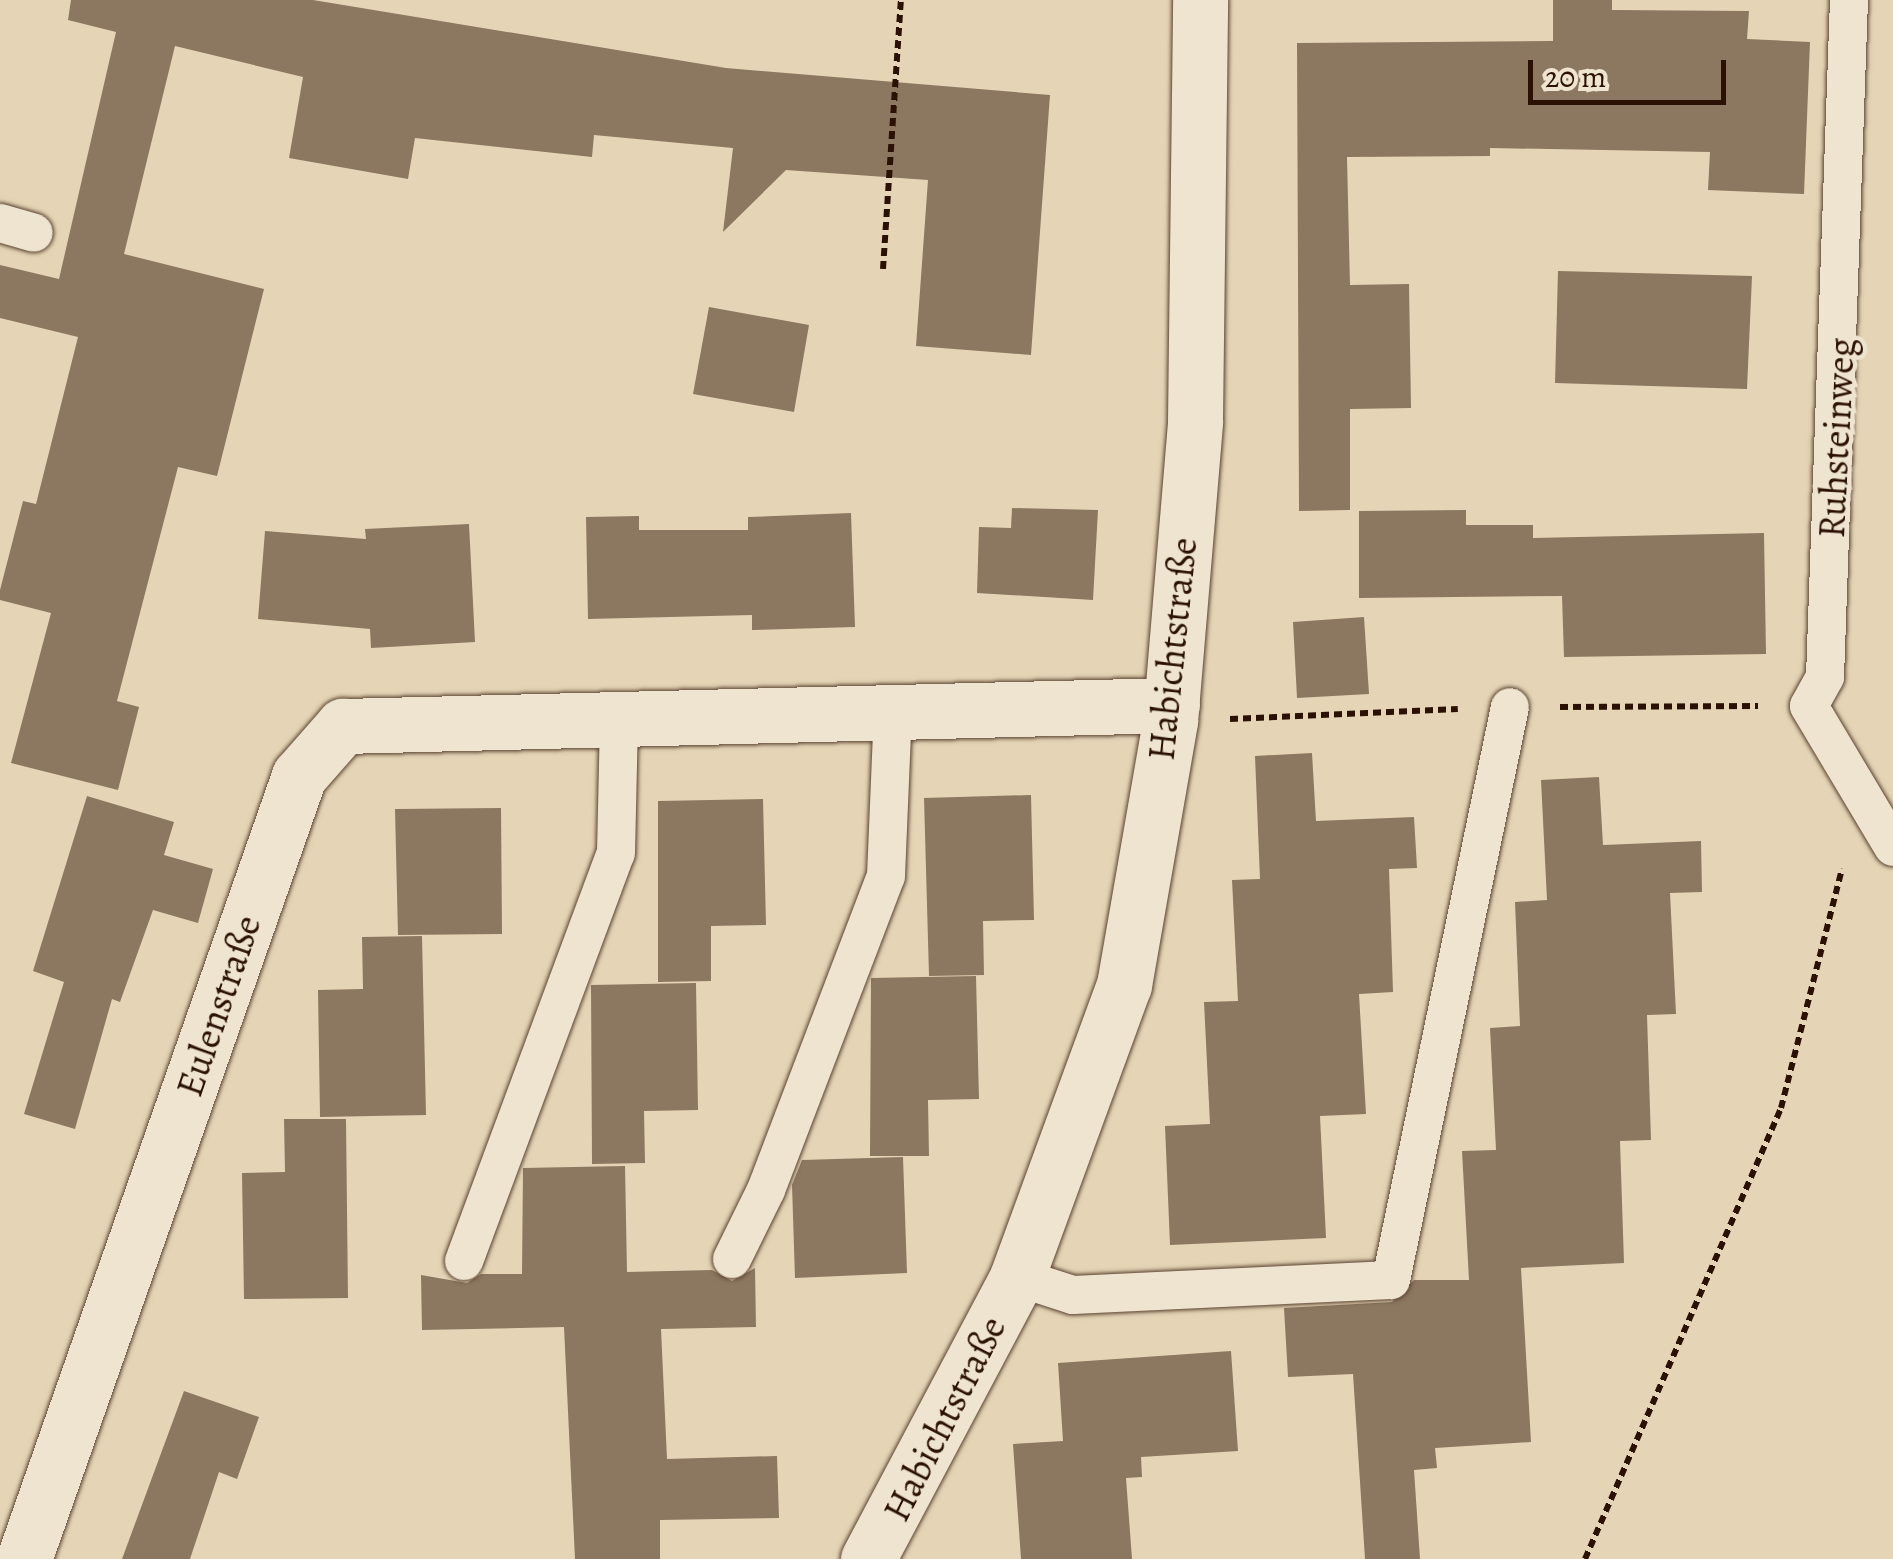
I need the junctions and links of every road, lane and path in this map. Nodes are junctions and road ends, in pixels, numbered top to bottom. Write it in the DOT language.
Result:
graph roads {
  1 [pos="902,0"];
  2 [pos="1200,0"];
  3 [pos="1849,0"];
  4 [pos="883,269"];
  5 [pos="1172,705"];
  6 [pos="893,707"];
  7 [pos="1510,707"];
  8 [pos="619,716"];
  9 [pos="1859,800"];
  10 [pos="1893,847"];
  11 [pos="732,1259"];
  12 [pos="464,1261"];
  13 [pos="1017,1276"];
  14 [pos="24,1559"];
  15 [pos="868,1559"];
  16 [pos="1585,1559"];
  1 -- 4 [label="path"];
  2 -- 5 [label="street, Habichtstraße"];
  3 -- 9 [label="lane, Ruhsteinweg"];
  5 -- 6 [label="street, Eulenstraße"];
  5 -- 13 [label="street, Habichtstraße"];
  6 -- 8 [label="street, Eulenstraße"];
  6 -- 11 [label="lane"];
  7 -- 13 [label="lane, Habichtstraße"];
  8 -- 12 [label="lane"];
  8 -- 14 [label="street, Eulenstraße"];
  9 -- 10 [label="lane, Ruhsteinweg"];
  9 -- 16 [label="path"];
  13 -- 15 [label="street, Habichtstraße"];
}
